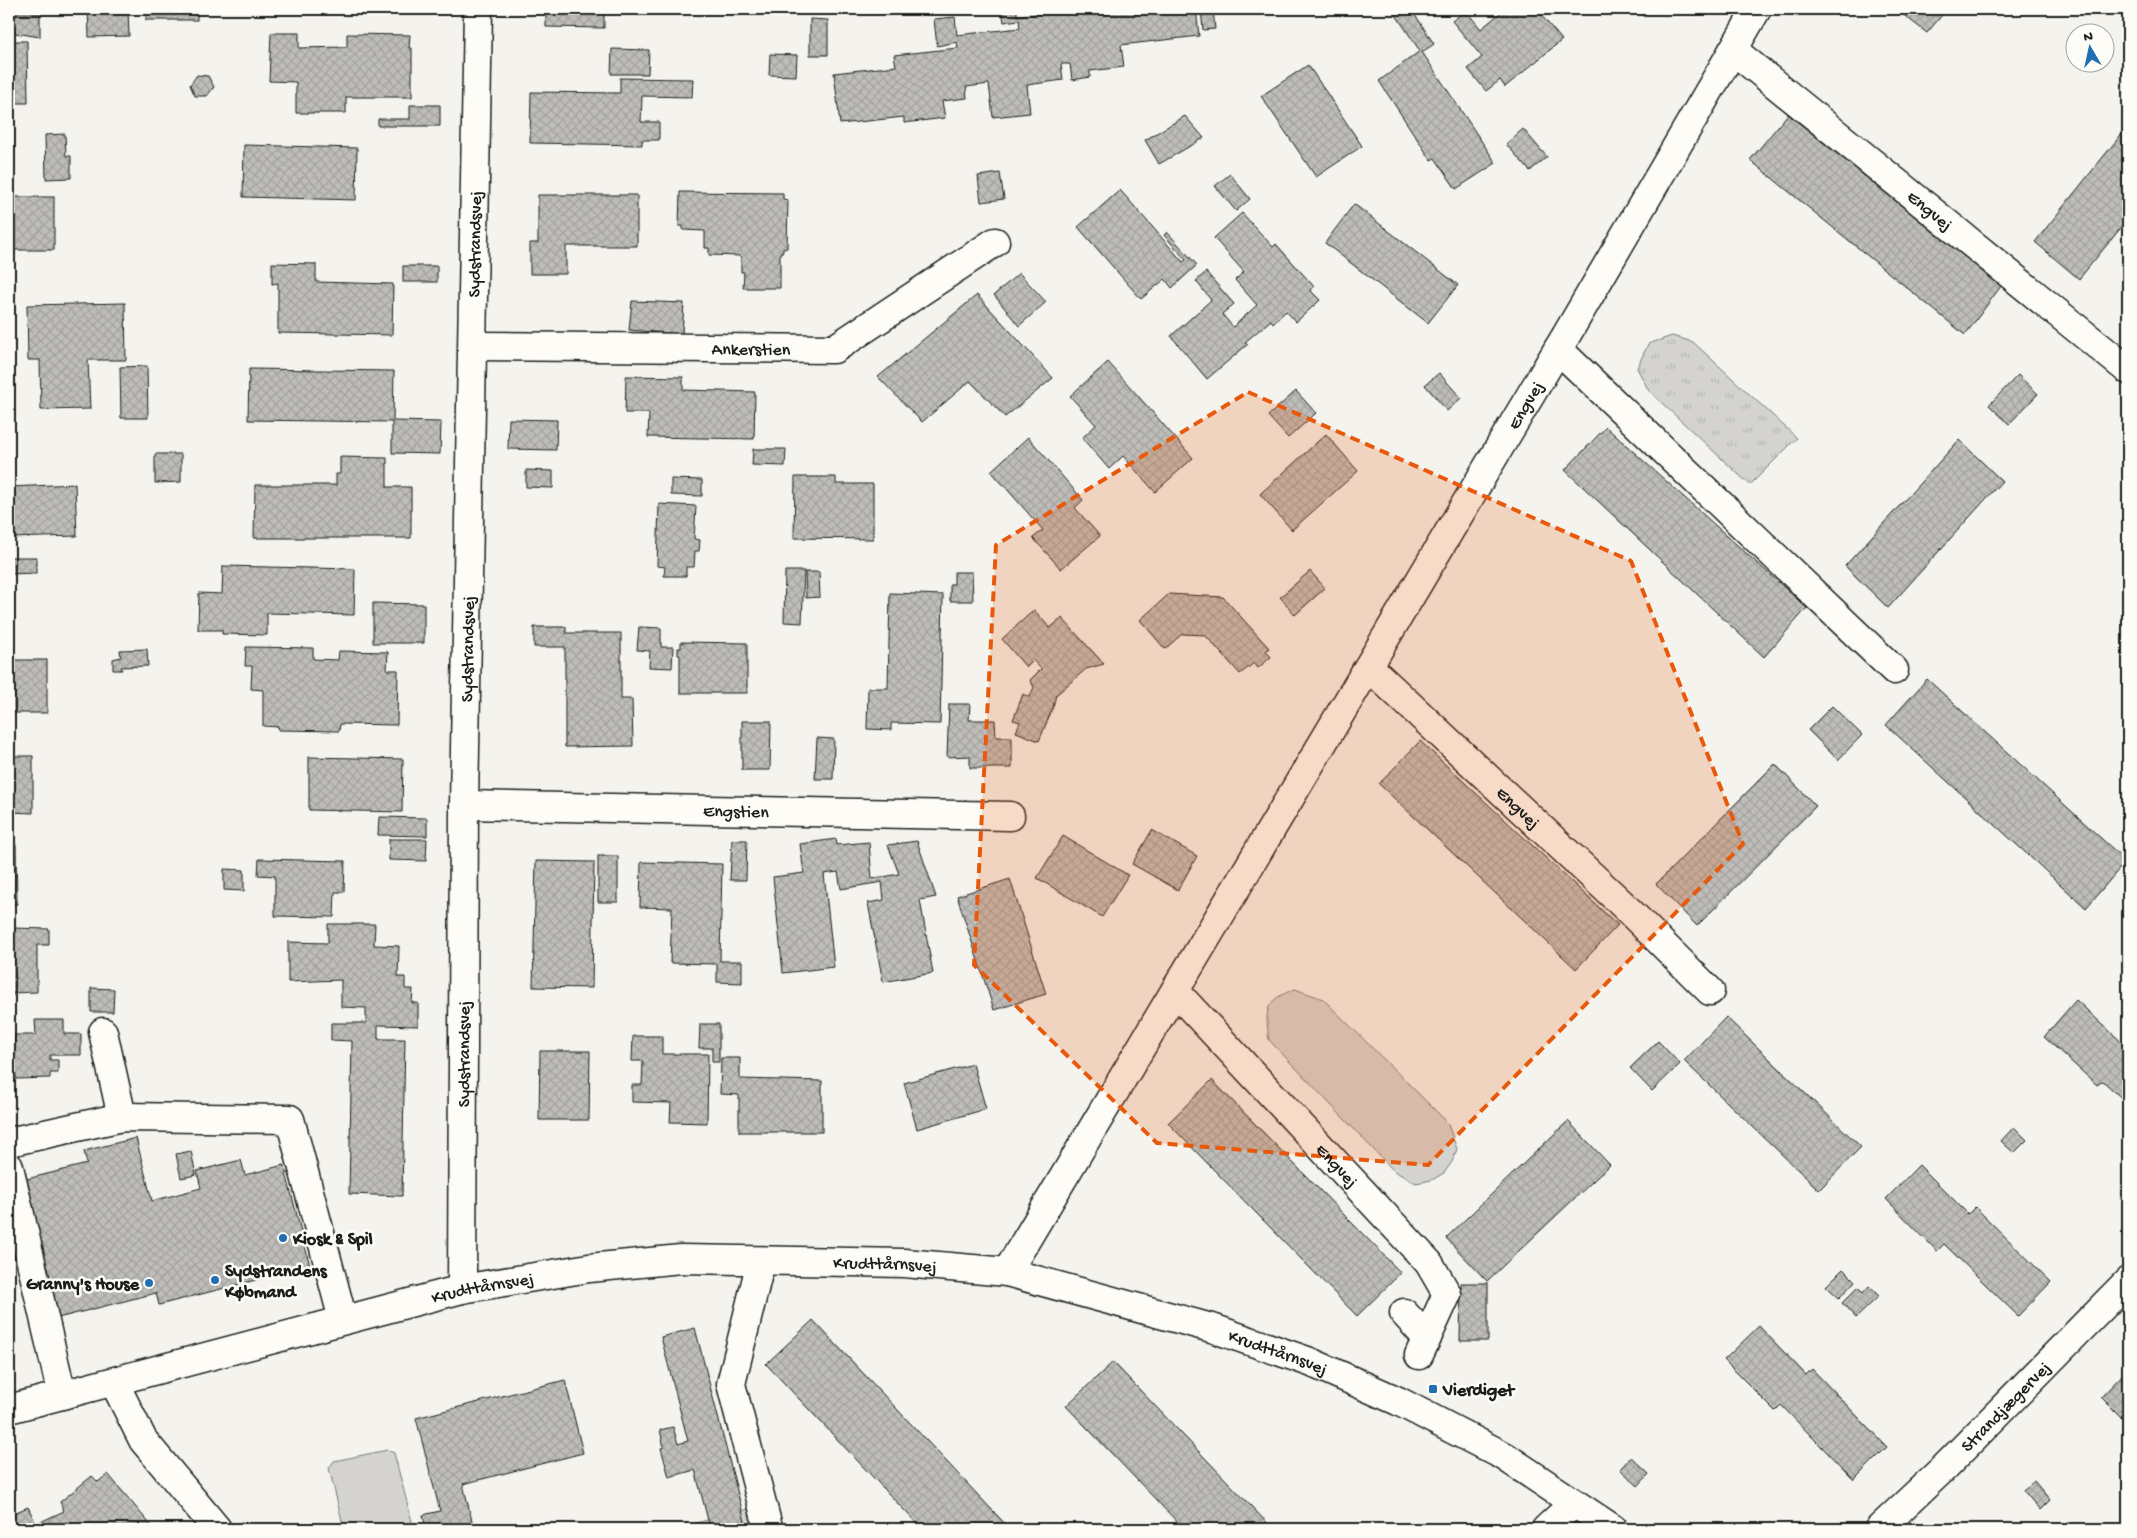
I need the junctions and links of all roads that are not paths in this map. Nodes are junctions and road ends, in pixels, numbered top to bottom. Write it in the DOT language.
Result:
graph roads {
  1 [pos="478,9"];
  2 [pos="1757,9"];
  3 [pos="1733,50"];
  4 [pos="996,242"];
  5 [pos="473,346"];
  6 [pos="1558,349"];
  7 [pos="2128,370"];
  8 [pos="1369,667"];
  9 [pos="1894,670"];
  10 [pos="464,805"];
  11 [pos="1010,816"];
  12 [pos="1710,990"];
  13 [pos="1175,991"];
  14 [pos="103,1032"];
  15 [pos="122,1117"];
  16 [pos="9,1142"];
  17 [pos="9,1167"];
  18 [pos="761,1261"];
  19 [pos="1007,1272"];
  20 [pos="2128,1281"];
  21 [pos="462,1289"];
  22 [pos="1404,1313"];
  23 [pos="343,1320"];
  24 [pos="114,1382"];
  25 [pos="62,1395"];
  26 [pos="9,1409"];
  27 [pos="1574,1503"];
  28 [pos="767,1523"];
  29 [pos="216,1529"];
  30 [pos="1546,1529"];
  31 [pos="1613,1529"];
  32 [pos="1879,1529"];
  1 -- 5 [label="street, Sydstrandsvej"];
  2 -- 3 [label="street, Engvej"];
  3 -- 6 [label="street, Engvej"];
  3 -- 7 [label="street, Engvej"];
  4 -- 5 [label="street, Ankerstien"];
  5 -- 10 [label="street, Sydstrandsvej"];
  6 -- 8 [label="street, Engvej"];
  6 -- 9 [label="street"];
  8 -- 12 [label="street, Engvej"];
  8 -- 13 [label="street, Engvej"];
  10 -- 11 [label="street, Engstien"];
  10 -- 21 [label="street, Sydstrandsvej"];
  13 -- 19 [label="street, Engvej"];
  13 -- 22 [label="street, Engvej"];
  14 -- 15 [label="street"];
  15 -- 16 [label="street"];
  15 -- 23 [label="street"];
  17 -- 25 [label="street"];
  18 -- 19 [label="street, Krudttårnsvej"];
  18 -- 21 [label="street, Krudttårnsvej"];
  18 -- 28 [label="street"];
  19 -- 27 [label="street, Krudttårnsvej"];
  20 -- 32 [label="street, Strandjægervej"];
  21 -- 23 [label="street, Krudttårnsvej"];
  23 -- 24 [label="street, Krudttårnsvej"];
  24 -- 25 [label="street, Krudttårnsvej"];
  24 -- 29 [label="street"];
  25 -- 26 [label="street, Krudttårnsvej"];
  27 -- 30 [label="street"];
  27 -- 31 [label="street, Krudttårnsvej"];
}
